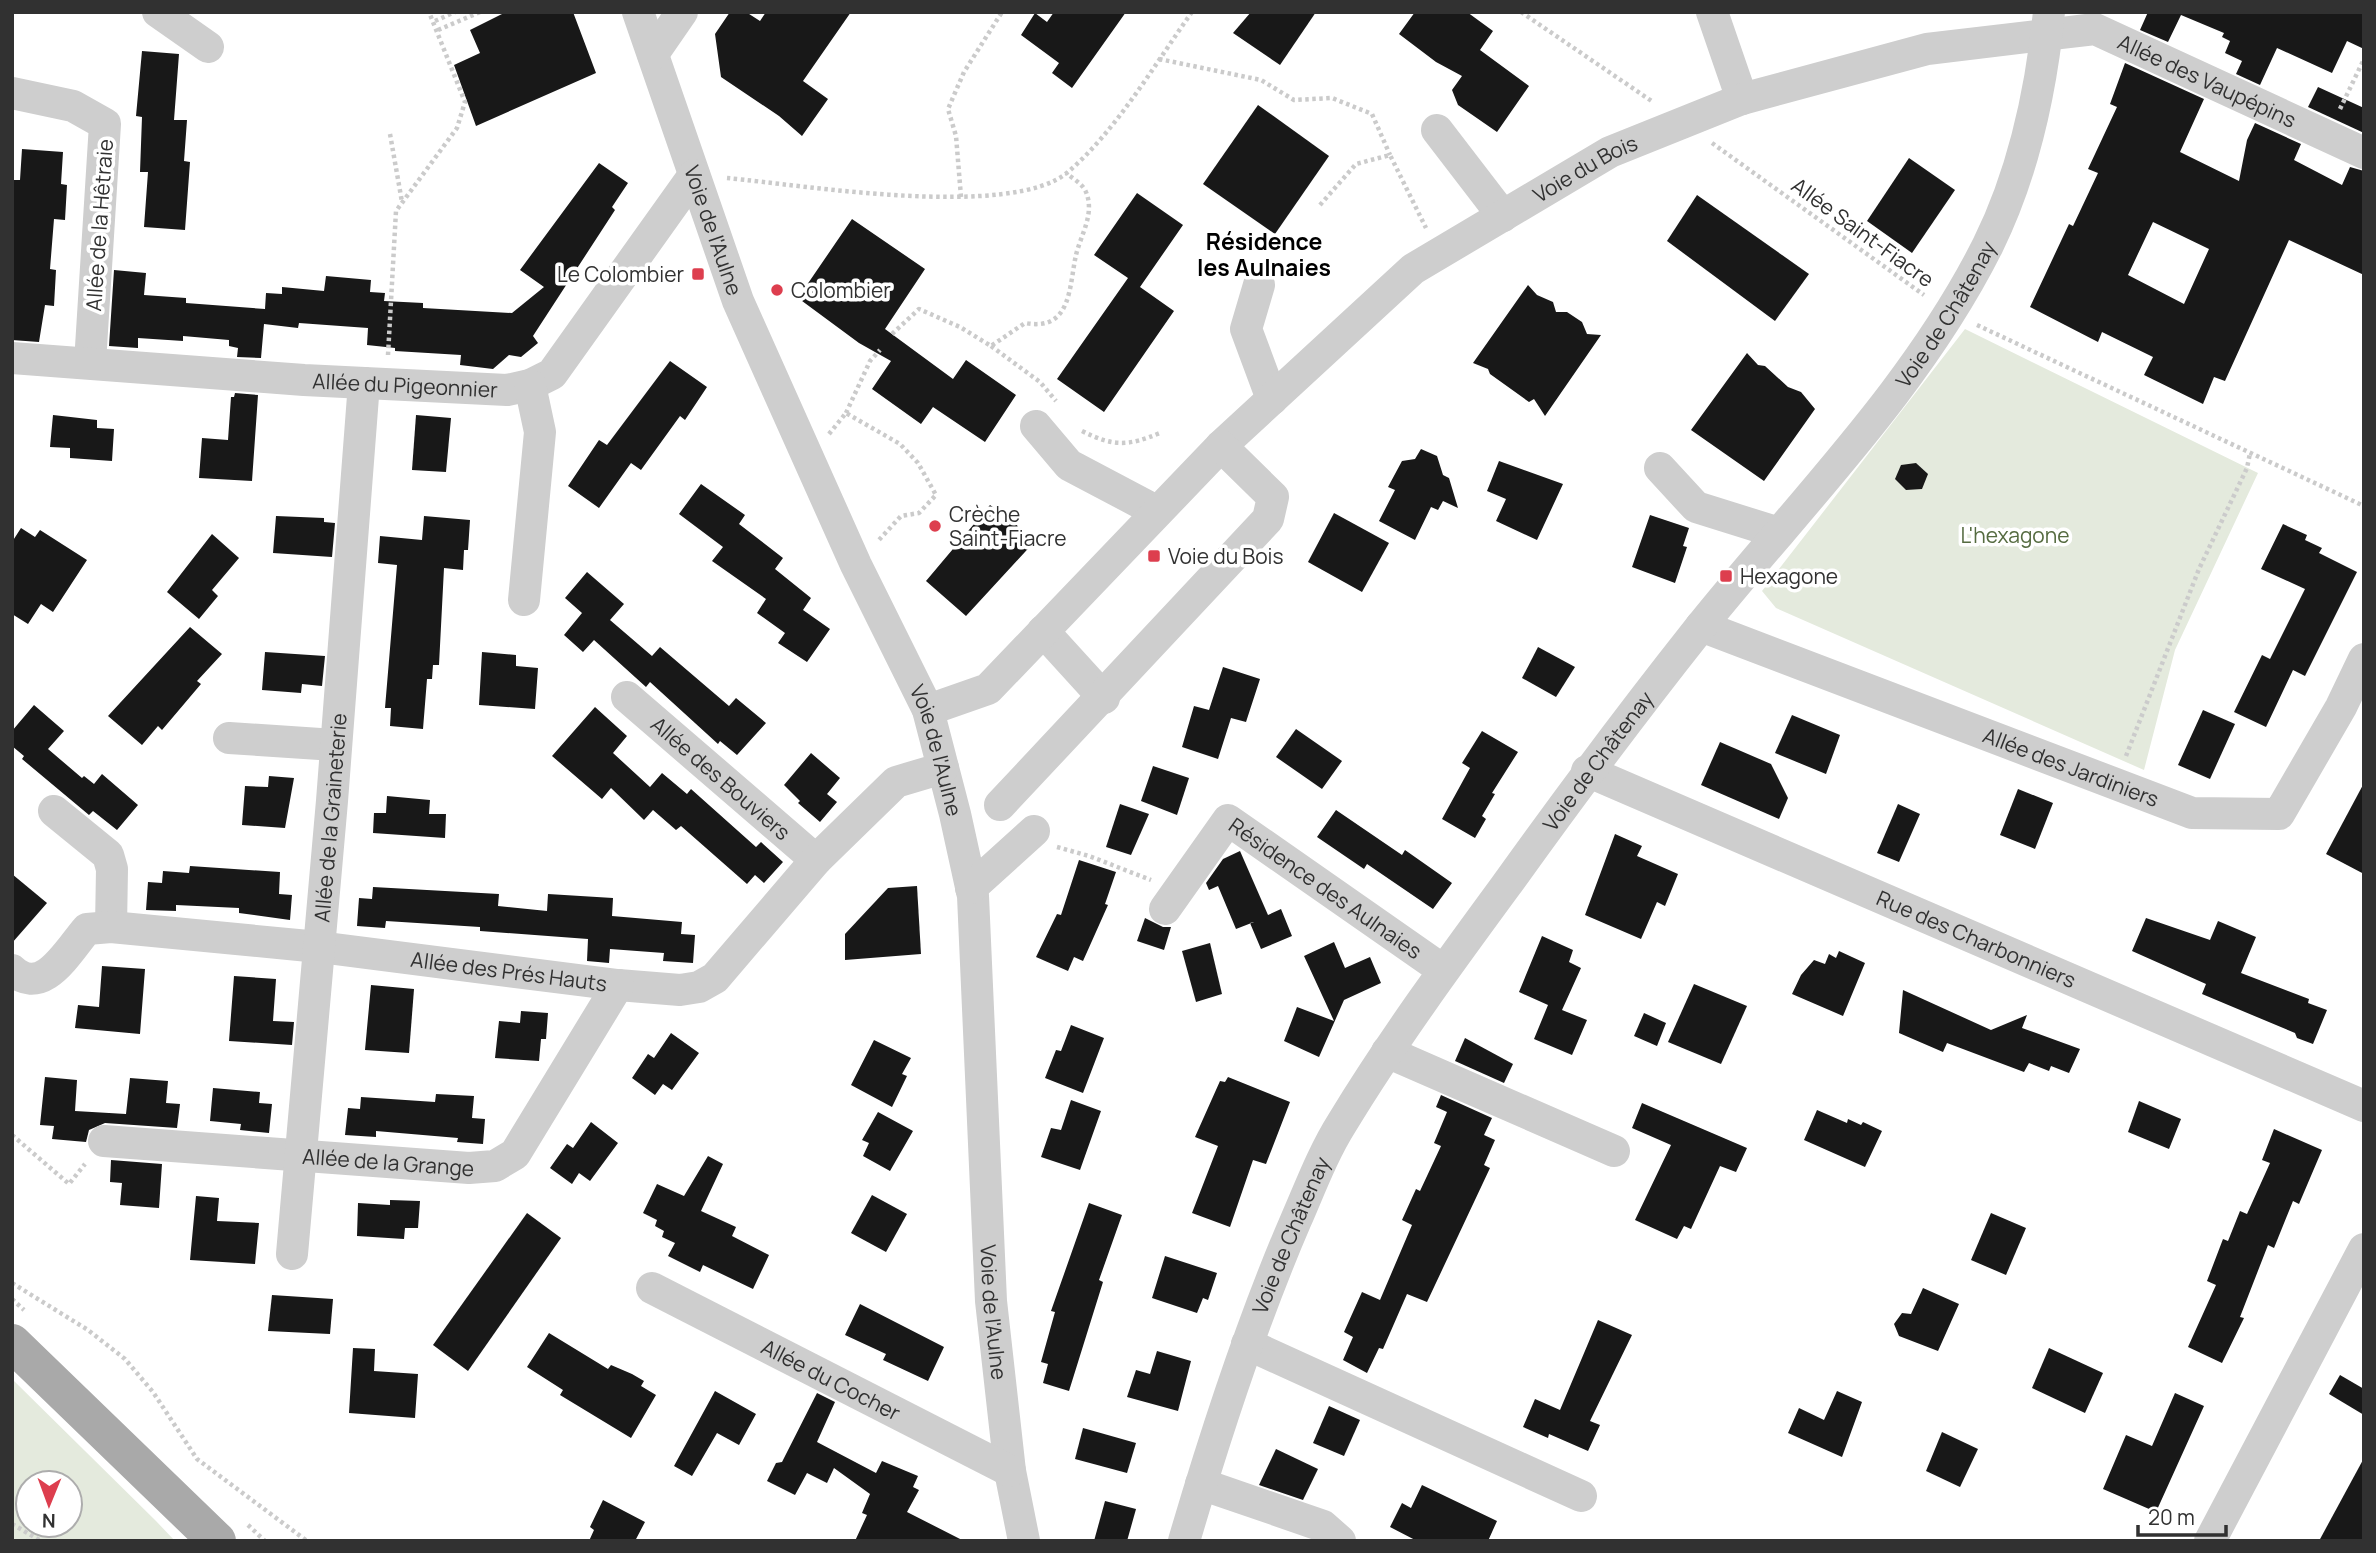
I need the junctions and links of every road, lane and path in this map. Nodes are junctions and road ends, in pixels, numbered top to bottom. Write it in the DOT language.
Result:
graph roads {
  1 [pos="158,12"];
  2 [pos="429,12"];
  3 [pos="480,12"];
  4 [pos="638,12"];
  5 [pos="682,12"];
  6 [pos="1002,12"];
  7 [pos="1192,12"];
  8 [pos="1521,12"];
  9 [pos="1712,12"];
  10 [pos="453,13"];
  11 [pos="435,21"];
  12 [pos="455,23"];
  13 [pos="2048,24"];
  14 [pos="438,30"];
  15 [pos="208,47"];
  16 [pos="653,54"];
  17 [pos="1158,59"];
  18 [pos="2364,59"];
  19 [pos="12,93"];
  20 [pos="1742,99"];
  21 [pos="1685,123"];
  22 [pos="1437,130"];
  23 [pos="390,134"];
  24 [pos="2327,135"];
  25 [pos="2364,153"];
  26 [pos="1390,155"];
  27 [pos="1066,173"];
  28 [pos="694,175"];
  29 [pos="961,197"];
  30 [pos="402,203"];
  31 [pos="1320,205"];
  32 [pos="1503,216"];
  33 [pos="1429,233"];
  34 [pos="1259,285"];
  35 [pos="1949,311"];
  36 [pos="892,334"];
  37 [pos="990,345"];
  38 [pos="880,351"];
  39 [pos="12,358"];
  40 [pos="90,363"];
  41 [pos="375,383"];
  42 [pos="530,385"];
  43 [pos="1272,398"];
  44 [pos="1057,402"];
  45 [pos="846,413"];
  46 [pos="1074,422"];
  47 [pos="1036,426"];
  48 [pos="1160,433"];
  49 [pos="1221,446"];
  50 [pos="804,451"];
  51 [pos="2250,453"];
  52 [pos="1660,468"];
  53 [pos="2364,506"];
  54 [pos="1156,511"];
  55 [pos="1779,533"];
  56 [pos="856,565"];
  57 [pos="524,600"];
  58 [pos="1702,626"];
  59 [pos="1043,631"];
  60 [pos="2364,659"];
  61 [pos="626,697"];
  62 [pos="1104,698"];
  63 [pos="928,710"];
  64 [pos="2352,714"];
  65 [pos="229,738"];
  66 [pos="335,745"];
  67 [pos="943,768"];
  68 [pos="1587,771"];
  69 [pos="2117,785"];
  70 [pos="1000,805"];
  71 [pos="54,811"];
  72 [pos="1042,838"];
  73 [pos="816,860"];
  74 [pos="971,888"];
  75 [pos="1172,900"];
  76 [pos="111,927"];
  77 [pos="319,947"];
  78 [pos="12,970"];
  79 [pos="1443,970"];
  80 [pos="618,985"];
  81 [pos="1387,1052"];
  82 [pos="2364,1106"];
  83 [pos="12,1135"];
  84 [pos="104,1140"];
  85 [pos="1614,1151"];
  86 [pos="299,1157"];
  87 [pos="2364,1249"];
  88 [pos="292,1254"];
  89 [pos="12,1283"];
  90 [pos="652,1288"];
  91 [pos="12,1343"];
  92 [pos="1247,1344"];
  93 [pos="1010,1471"];
  94 [pos="1201,1484"];
  95 [pos="1581,1496"];
  96 [pos="12,1524"];
  97 [pos="41,1541"];
  98 [pos="216,1541"];
  99 [pos="307,1541"];
  100 [pos="1024,1541"];
  101 [pos="1184,1541"];
  102 [pos="1340,1541"];
  103 [pos="2210,1541"];
  1 -- 15 [label="street"];
  2 -- 11 [label="path"];
  3 -- 12 [label="path"];
  4 -- 16 [label="street, Voie de l'Aulne"];
  5 -- 16 [label="street"];
  6 -- 29 [label="path"];
  7 -- 17 [label="path"];
  8 -- 21 [label="path, Allée Saint-Fiacre"];
  9 -- 20 [label="street"];
  10 -- 11 [label="path"];
  10 -- 12 [label="path"];
  11 -- 14 [label="path"];
  12 -- 14 [label="path"];
  13 -- 20 [label="street, Voie du Bois"];
  13 -- 24 [label="street, Allée des Vaupépins"];
  13 -- 35 [label="street, Voie de Châtenay"];
  14 -- 30 [label="path"];
  16 -- 28 [label="street, Voie de l'Aulne"];
  17 -- 26 [label="path"];
  17 -- 27 [label="path"];
  18 -- 24 [label="path"];
  19 -- 40 [label="street, Allée de la Hêtraie"];
  20 -- 21 [label="street, Voie du Bois"];
  21 -- 32 [label="street, Voie du Bois"];
  21 -- 35 [label="path, Allée Saint-Fiacre"];
  22 -- 32 [label="street"];
  23 -- 30 [label="path"];
  24 -- 25 [label="street, Allée des Vaupépins"];
  26 -- 31 [label="path"];
  26 -- 33 [label="path"];
  27 -- 29 [label="path"];
  27 -- 37 [label="path"];
  28 -- 29 [label="path"];
  28 -- 42 [label="street, Allée du Pigeonnier"];
  28 -- 50 [label="street, Voie de l'Aulne"];
  30 -- 41 [label="path"];
  32 -- 43 [label="street, Voie du Bois"];
  34 -- 43 [label="street"];
  35 -- 51 [label="path, Allée Saint-Fiacre"];
  35 -- 55 [label="street, Voie de Châtenay"];
  36 -- 37 [label="path"];
  37 -- 44 [label="path"];
  38 -- 45 [label="path"];
  39 -- 40 [label="street, Allée du Pigeonnier"];
  40 -- 41 [label="street, Allée du Pigeonnier"];
  41 -- 42 [label="street, Allée du Pigeonnier"];
  41 -- 66 [label="street, Allée de la Graineterie"];
  42 -- 57 [label="street"];
  43 -- 49 [label="street, Voie du Bois"];
  45 -- 50 [label="path"];
  45 -- 56 [label="path"];
  46 -- 48 [label="path"];
  47 -- 54 [label="street"];
  49 -- 54 [label="street, Voie du Bois"];
  49 -- 62 [label="street"];
  50 -- 56 [label="street, Voie de l'Aulne"];
  51 -- 53 [label="path, Allée Saint-Fiacre"];
  51 -- 69 [label="path"];
  52 -- 55 [label="street"];
  54 -- 59 [label="street, Voie du Bois"];
  55 -- 58 [label="street, Voie de Châtenay"];
  56 -- 63 [label="street, Voie de l'Aulne"];
  58 -- 68 [label="street, Voie de Châtenay"];
  58 -- 69 [label="street, Allée des Jardiniers"];
  59 -- 62 [label="street"];
  59 -- 63 [label="street, Voie du Bois"];
  60 -- 64 [label="street, Allée des Jardiniers"];
  61 -- 73 [label="street, Allée des Bouviers"];
  62 -- 70 [label="street"];
  63 -- 67 [label="street, Voie de l'Aulne"];
  64 -- 69 [label="street, Allée des Jardiniers"];
  65 -- 66 [label="street"];
  66 -- 77 [label="street, Allée de la Graineterie"];
  67 -- 73 [label="street, Allée des Prés Hauts"];
  67 -- 74 [label="street, Voie de l'Aulne"];
  68 -- 79 [label="street, Voie de Châtenay"];
  68 -- 82 [label="street, Rue des Charbonniers"];
  71 -- 76 [label="street"];
  72 -- 74 [label="street"];
  72 -- 75 [label="path"];
  73 -- 80 [label="street, Allée des Prés Hauts"];
  74 -- 93 [label="street, Voie de l'Aulne"];
  75 -- 79 [label="street, Résidence des Aulnaies"];
  76 -- 77 [label="street, Allée des Prés Hauts"];
  76 -- 78 [label="street, Allée des Prés Hauts"];
  77 -- 80 [label="street, Allée des Prés Hauts"];
  77 -- 86 [label="street, Allée de la Graineterie"];
  79 -- 81 [label="street, Voie de Châtenay"];
  80 -- 86 [label="street, Allée de la Grange"];
  81 -- 85 [label="street"];
  81 -- 92 [label="street, Voie de Châtenay"];
  83 -- 84 [label="path"];
  84 -- 86 [label="street, Allée de la Grange"];
  86 -- 88 [label="street, Allée de la Graineterie"];
  87 -- 103 [label="street"];
  89 -- 99 [label="path"];
  90 -- 93 [label="street, Allée du Cocher"];
  91 -- 98 [label="main road"];
  92 -- 94 [label="street, Voie de Châtenay"];
  92 -- 95 [label="street"];
  93 -- 100 [label="street, Voie de l'Aulne"];
  94 -- 101 [label="street, Voie de Châtenay"];
  94 -- 102 [label="street"];
  96 -- 97 [label="path"];
}
